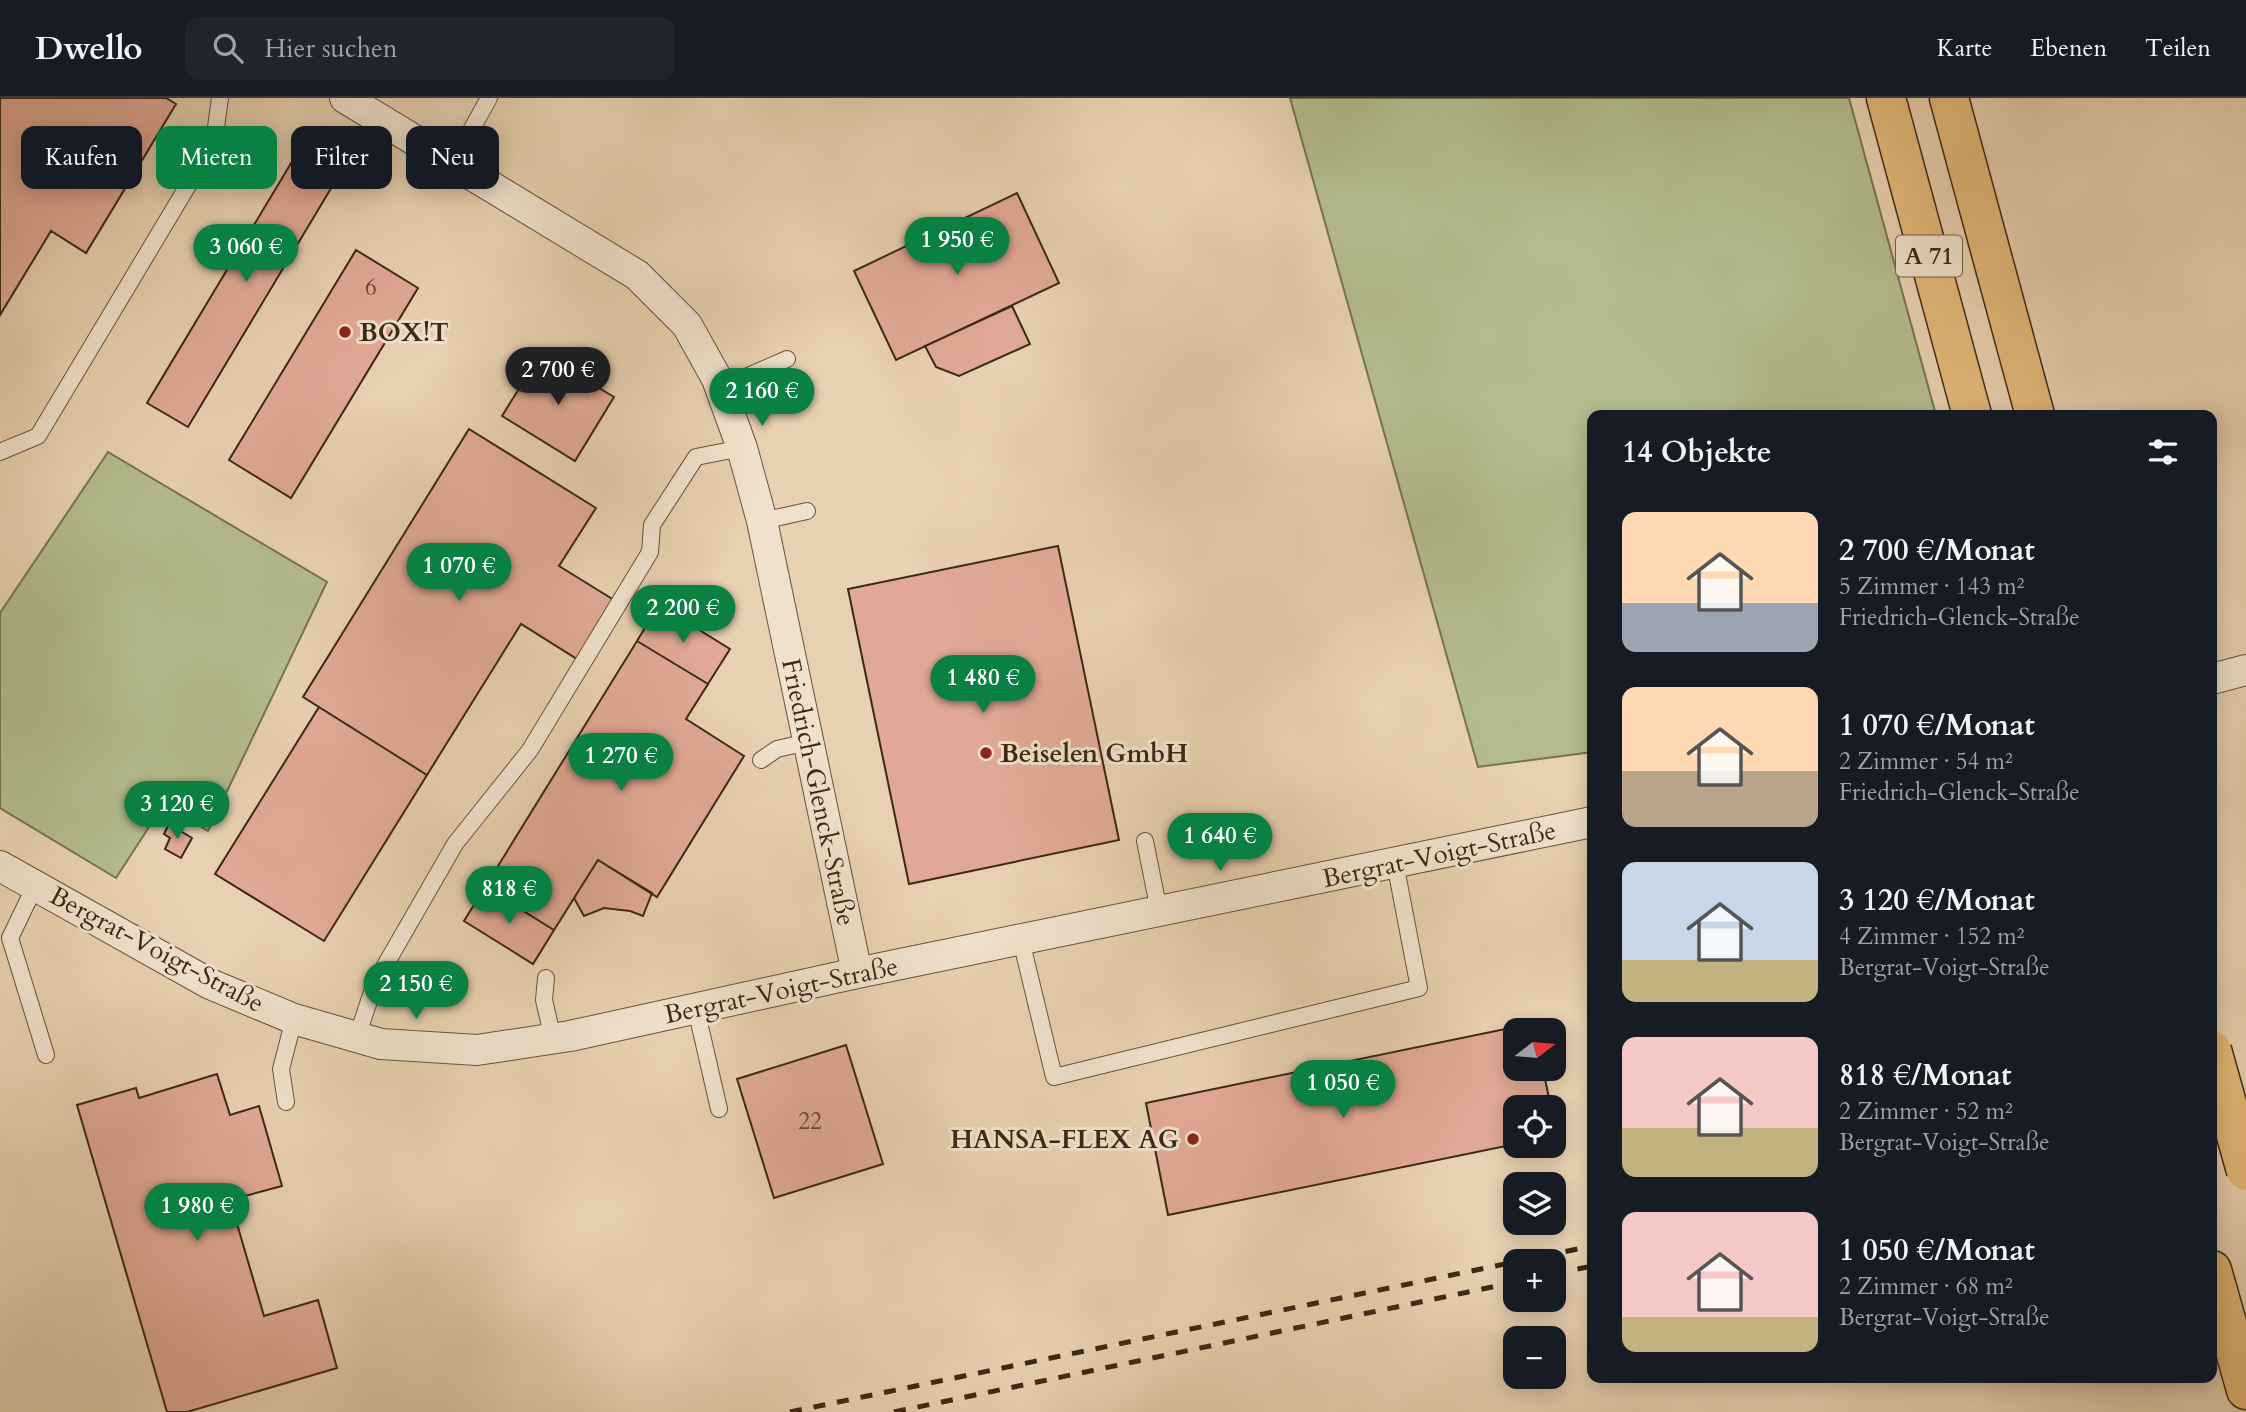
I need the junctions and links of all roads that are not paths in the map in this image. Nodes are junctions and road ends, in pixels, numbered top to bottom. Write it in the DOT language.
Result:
graph roads {
  1 [pos="220,98"];
  2 [pos="345,98"];
  3 [pos="489,98"];
  4 [pos="1886,98"];
  5 [pos="1949,98"];
  6 [pos="473,126"];
  7 [pos="406,135"];
  8 [pos="496,189"];
  9 [pos="788,359"];
  10 [pos="721,388"];
  11 [pos="1971,410"];
  12 [pos="2034,410"];
  13 [pos="742,448"];
  14 [pos="0,453"];
  15 [pos="807,512"];
  16 [pos="762,521"];
  17 [pos="2246,670"];
  18 [pos="2217,678"];
  19 [pos="808,742"];
  20 [pos="761,760"];
  21 [pos="1587,823"];
  22 [pos="1144,841"];
  23 [pos="1395,863"];
  24 [pos="0,866"];
  25 [pos="35,886"];
  26 [pos="1159,911"];
  27 [pos="1021,940"];
  28 [pos="857,973"];
  29 [pos="546,978"];
  30 [pos="696,1009"];
  31 [pos="294,1019"];
  32 [pos="358,1037"];
  33 [pos="553,1039"];
  34 [pos="46,1055"];
  35 [pos="2217,1068"];
  36 [pos="286,1102"];
  37 [pos="719,1108"];
  38 [pos="2246,1171"];
  39 [pos="2217,1288"];
  40 [pos="2246,1390"];
  1 -- 14 [label="lane"];
  2 -- 7 [label="street, Friedrich-Glenck-Straße"];
  3 -- 6 [label="lane"];
  4 -- 11 [label="highway, A 71"];
  5 -- 12 [label="highway, A 71"];
  8 -- 10 [label="street, Friedrich-Glenck-Straße"];
  9 -- 10 [label="lane"];
  10 -- 13 [label="street, Friedrich-Glenck-Straße"];
  13 -- 16 [label="street, Friedrich-Glenck-Straße"];
  13 -- 32 [label="lane"];
  15 -- 16 [label="lane"];
  16 -- 19 [label="street, Friedrich-Glenck-Straße"];
  17 -- 18 [label="street"];
  19 -- 20 [label="lane"];
  19 -- 28 [label="street, Friedrich-Glenck-Straße"];
  21 -- 23 [label="street, Bergrat-Voigt-Straße"];
  22 -- 26 [label="lane"];
  23 -- 26 [label="street, Bergrat-Voigt-Straße"];
  23 -- 27 [label="lane"];
  24 -- 25 [label="street, Bergrat-Voigt-Straße"];
  25 -- 31 [label="street, Bergrat-Voigt-Straße"];
  25 -- 34 [label="lane"];
  26 -- 27 [label="street, Bergrat-Voigt-Straße"];
  27 -- 28 [label="street, Bergrat-Voigt-Straße"];
  28 -- 30 [label="street, Bergrat-Voigt-Straße"];
  29 -- 33 [label="lane"];
  30 -- 33 [label="street, Bergrat-Voigt-Straße"];
  30 -- 37 [label="lane"];
  31 -- 32 [label="street, Bergrat-Voigt-Straße"];
  31 -- 36 [label="lane"];
  32 -- 33 [label="street, Bergrat-Voigt-Straße"];
  35 -- 38 [label="highway, bridge"];
  39 -- 40 [label="highway"];
}
